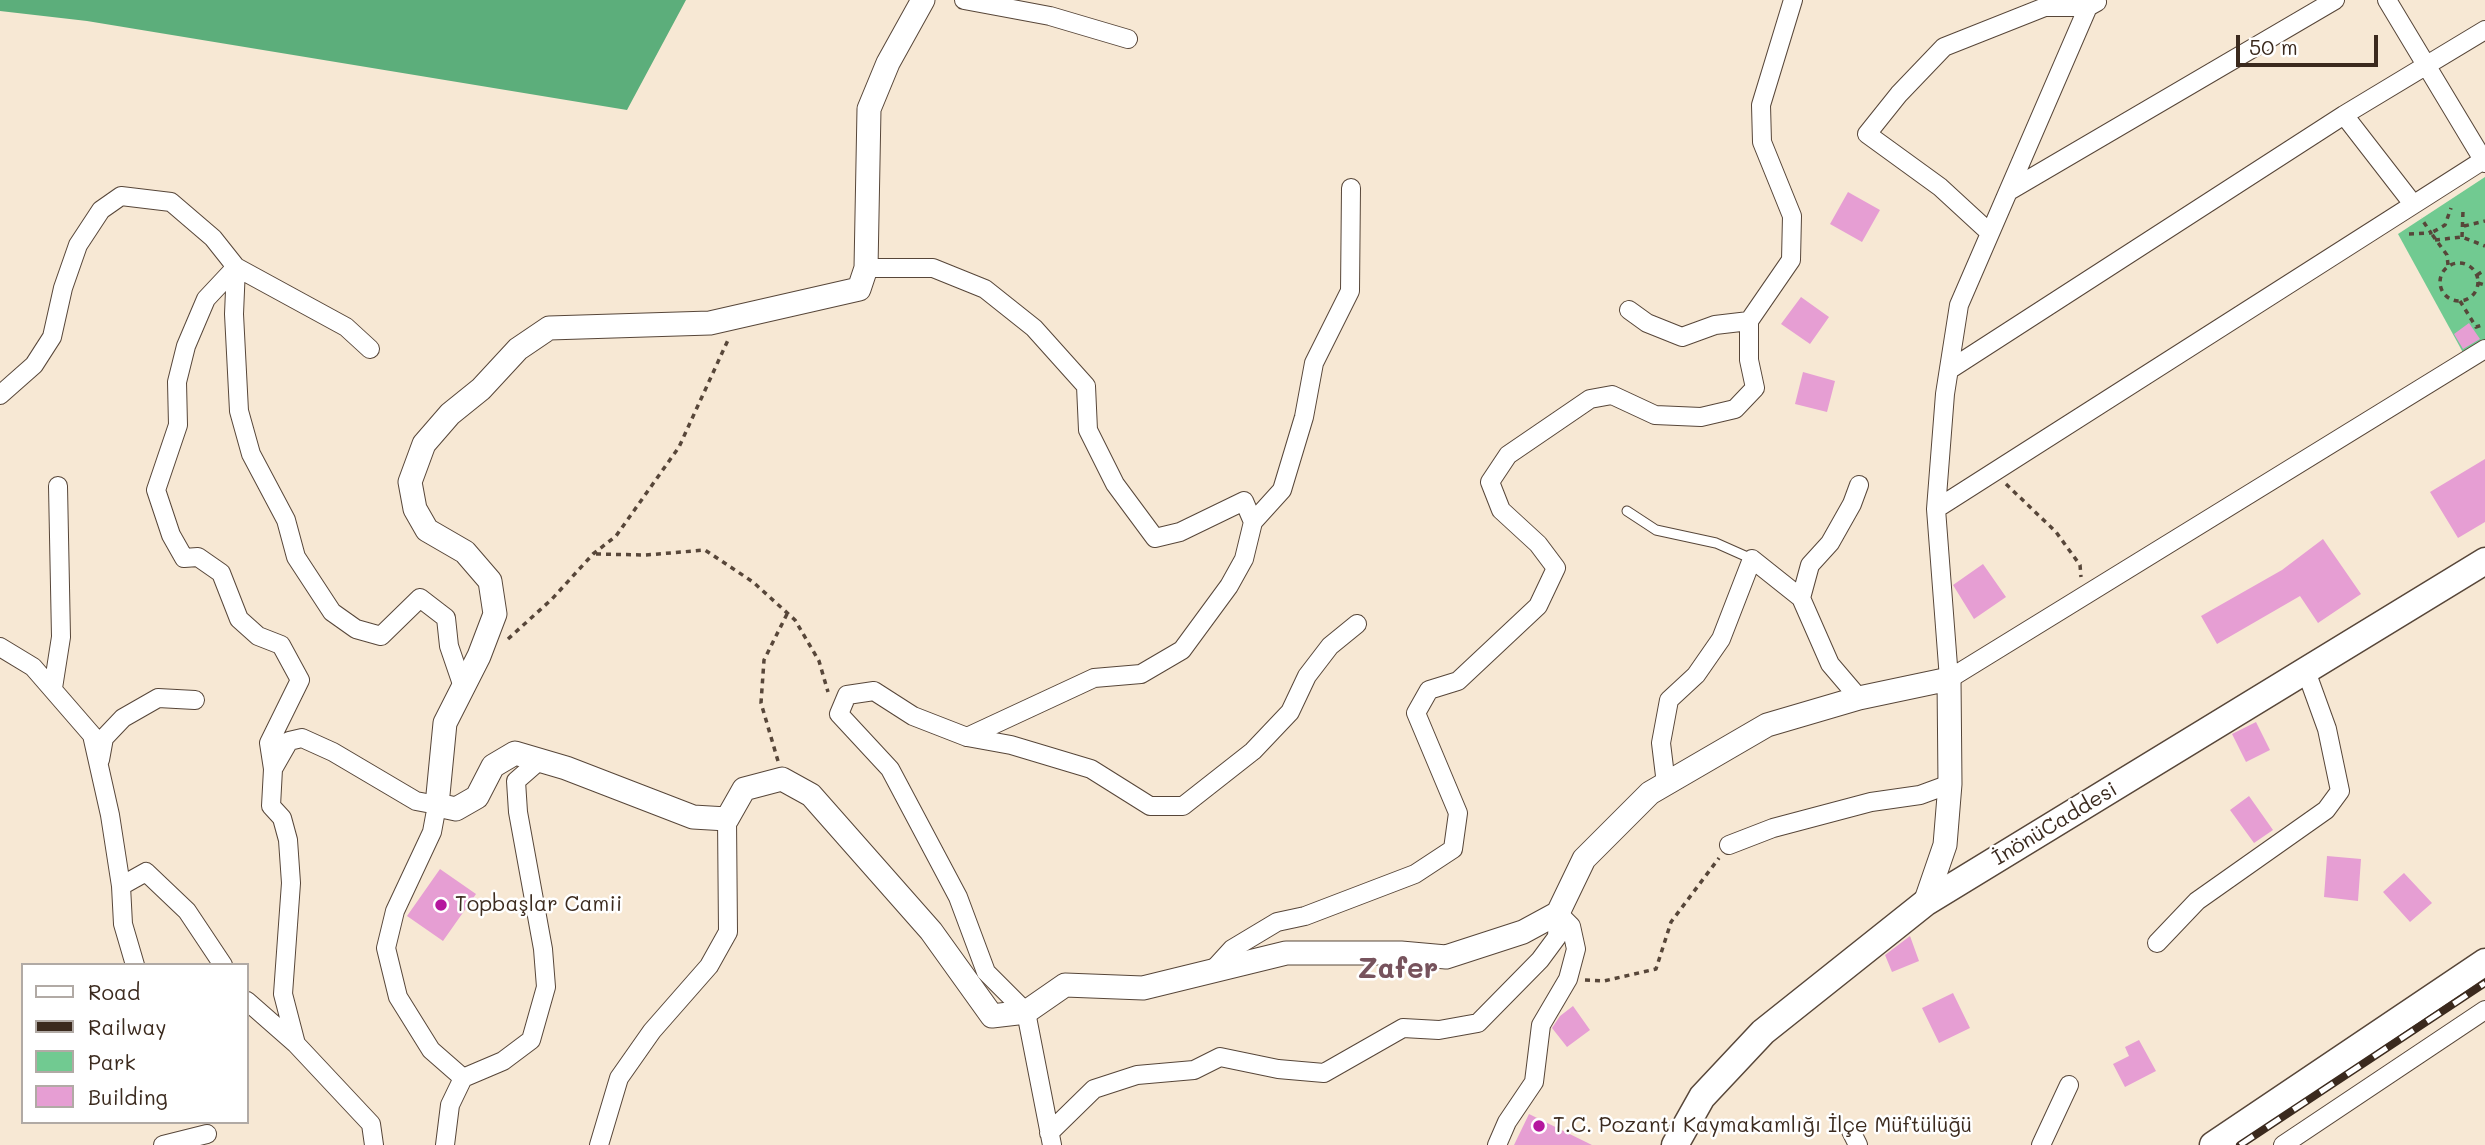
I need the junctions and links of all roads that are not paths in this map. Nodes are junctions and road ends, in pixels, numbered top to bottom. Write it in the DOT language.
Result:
graph roads {
  1 [pos="923,0"];
  2 [pos="964,0"];
  3 [pos="1793,0"];
  4 [pos="2335,0"];
  5 [pos="2387,0"];
  6 [pos="2093,2"];
  7 [pos="2485,30"];
  8 [pos="1128,39"];
  9 [pos="2427,63"];
  10 [pos="2344,115"];
  11 [pos="2484,160"];
  12 [pos="1351,188"];
  13 [pos="2009,191"];
  14 [pos="2413,204"];
  15 [pos="1990,233"];
  16 [pos="236,267"];
  17 [pos="866,268"];
  18 [pos="1629,310"];
  19 [pos="1749,321"];
  20 [pos="370,349"];
  21 [pos="2485,349"];
  22 [pos="1949,370"];
  23 [pos="0,396"];
  24 [pos="1859,485"];
  25 [pos="58,486"];
  26 [pos="1936,509"];
  27 [pos="1627,511"];
  28 [pos="1253,522"];
  29 [pos="1752,559"];
  30 [pos="2485,561"];
  31 [pos="1801,598"];
  32 [pos="1357,624"];
  33 [pos="0,647"];
  34 [pos="2306,671"];
  35 [pos="1949,679"];
  36 [pos="463,687"];
  37 [pos="53,688"];
  38 [pos="1859,698"];
  39 [pos="195,701"];
  40 [pos="967,737"];
  41 [pos="100,760"];
  42 [pos="540,760"];
  43 [pos="273,769"];
  44 [pos="1666,784"];
  45 [pos="1950,784"];
  46 [pos="438,805"];
  47 [pos="727,819"];
  48 [pos="1729,845"];
  49 [pos="121,886"];
  50 [pos="1925,903"];
  51 [pos="1558,913"];
  52 [pos="2157,943"];
  53 [pos="2485,962"];
  54 [pos="134,963"];
  55 [pos="222,963"];
  56 [pos="1212,972"];
  57 [pos="248,1002"];
  58 [pos="2485,1010"];
  59 [pos="1026,1012"];
  60 [pos="296,1044"];
  61 [pos="463,1078"];
  62 [pos="2069,1085"];
  63 [pos="207,1134"];
  64 [pos="1050,1139"];
  65 [pos="163,1145"];
  66 [pos="373,1145"];
  67 [pos="445,1145"];
  68 [pos="599,1145"];
  69 [pos="1497,1145"];
  70 [pos="1675,1145"];
  71 [pos="2041,1145"];
  72 [pos="2213,1145"];
  73 [pos="2283,1145"];
  1 -- 17 [label="street"];
  2 -- 8 [label="street"];
  3 -- 19 [label="street"];
  4 -- 13 [label="street"];
  5 -- 9 [label="street"];
  6 -- 13 [label="street"];
  6 -- 15 [label="street"];
  7 -- 9 [label="street"];
  9 -- 10 [label="street"];
  9 -- 11 [label="street"];
  10 -- 14 [label="street"];
  10 -- 22 [label="street"];
  11 -- 14 [label="street"];
  12 -- 28 [label="street"];
  13 -- 15 [label="street"];
  14 -- 26 [label="street"];
  15 -- 22 [label="street"];
  16 -- 20 [label="street"];
  16 -- 23 [label="street"];
  16 -- 36 [label="street"];
  16 -- 43 [label="street"];
  17 -- 28 [label="street"];
  17 -- 36 [label="street"];
  18 -- 19 [label="street"];
  19 -- 56 [label="street"];
  21 -- 35 [label="street"];
  22 -- 26 [label="street"];
  24 -- 31 [label="street"];
  25 -- 37 [label="street"];
  26 -- 35 [label="street"];
  27 -- 29 [label="lane"];
  28 -- 40 [label="street"];
  29 -- 31 [label="street"];
  29 -- 44 [label="street"];
  30 -- 34 [label="main road, İnönüCaddesi"];
  31 -- 38 [label="street"];
  32 -- 40 [label="street"];
  33 -- 37 [label="street"];
  34 -- 50 [label="main road, İnönüCaddesi"];
  34 -- 52 [label="street"];
  35 -- 38 [label="street"];
  35 -- 45 [label="street"];
  36 -- 46 [label="street"];
  37 -- 41 [label="street"];
  38 -- 44 [label="street"];
  39 -- 41 [label="street"];
  40 -- 59 [label="street"];
  41 -- 49 [label="street"];
  42 -- 46 [label="street"];
  42 -- 47 [label="street"];
  42 -- 61 [label="street"];
  43 -- 46 [label="street"];
  43 -- 60 [label="street"];
  44 -- 51 [label="street"];
  45 -- 48 [label="street"];
  45 -- 50 [label="street"];
  46 -- 61 [label="street"];
  47 -- 59 [label="street"];
  47 -- 68 [label="street"];
  49 -- 54 [label="street"];
  49 -- 55 [label="street"];
  50 -- 70 [label="main road, İnönüCaddesi"];
  51 -- 56 [label="street"];
  51 -- 64 [label="street"];
  51 -- 69 [label="street"];
  53 -- 72 [label="main road"];
  56 -- 59 [label="street"];
  57 -- 60 [label="street"];
  58 -- 73 [label="street"];
  59 -- 64 [label="street"];
  60 -- 66 [label="street"];
  61 -- 67 [label="street"];
  62 -- 71 [label="street"];
  63 -- 65 [label="street"];
}
